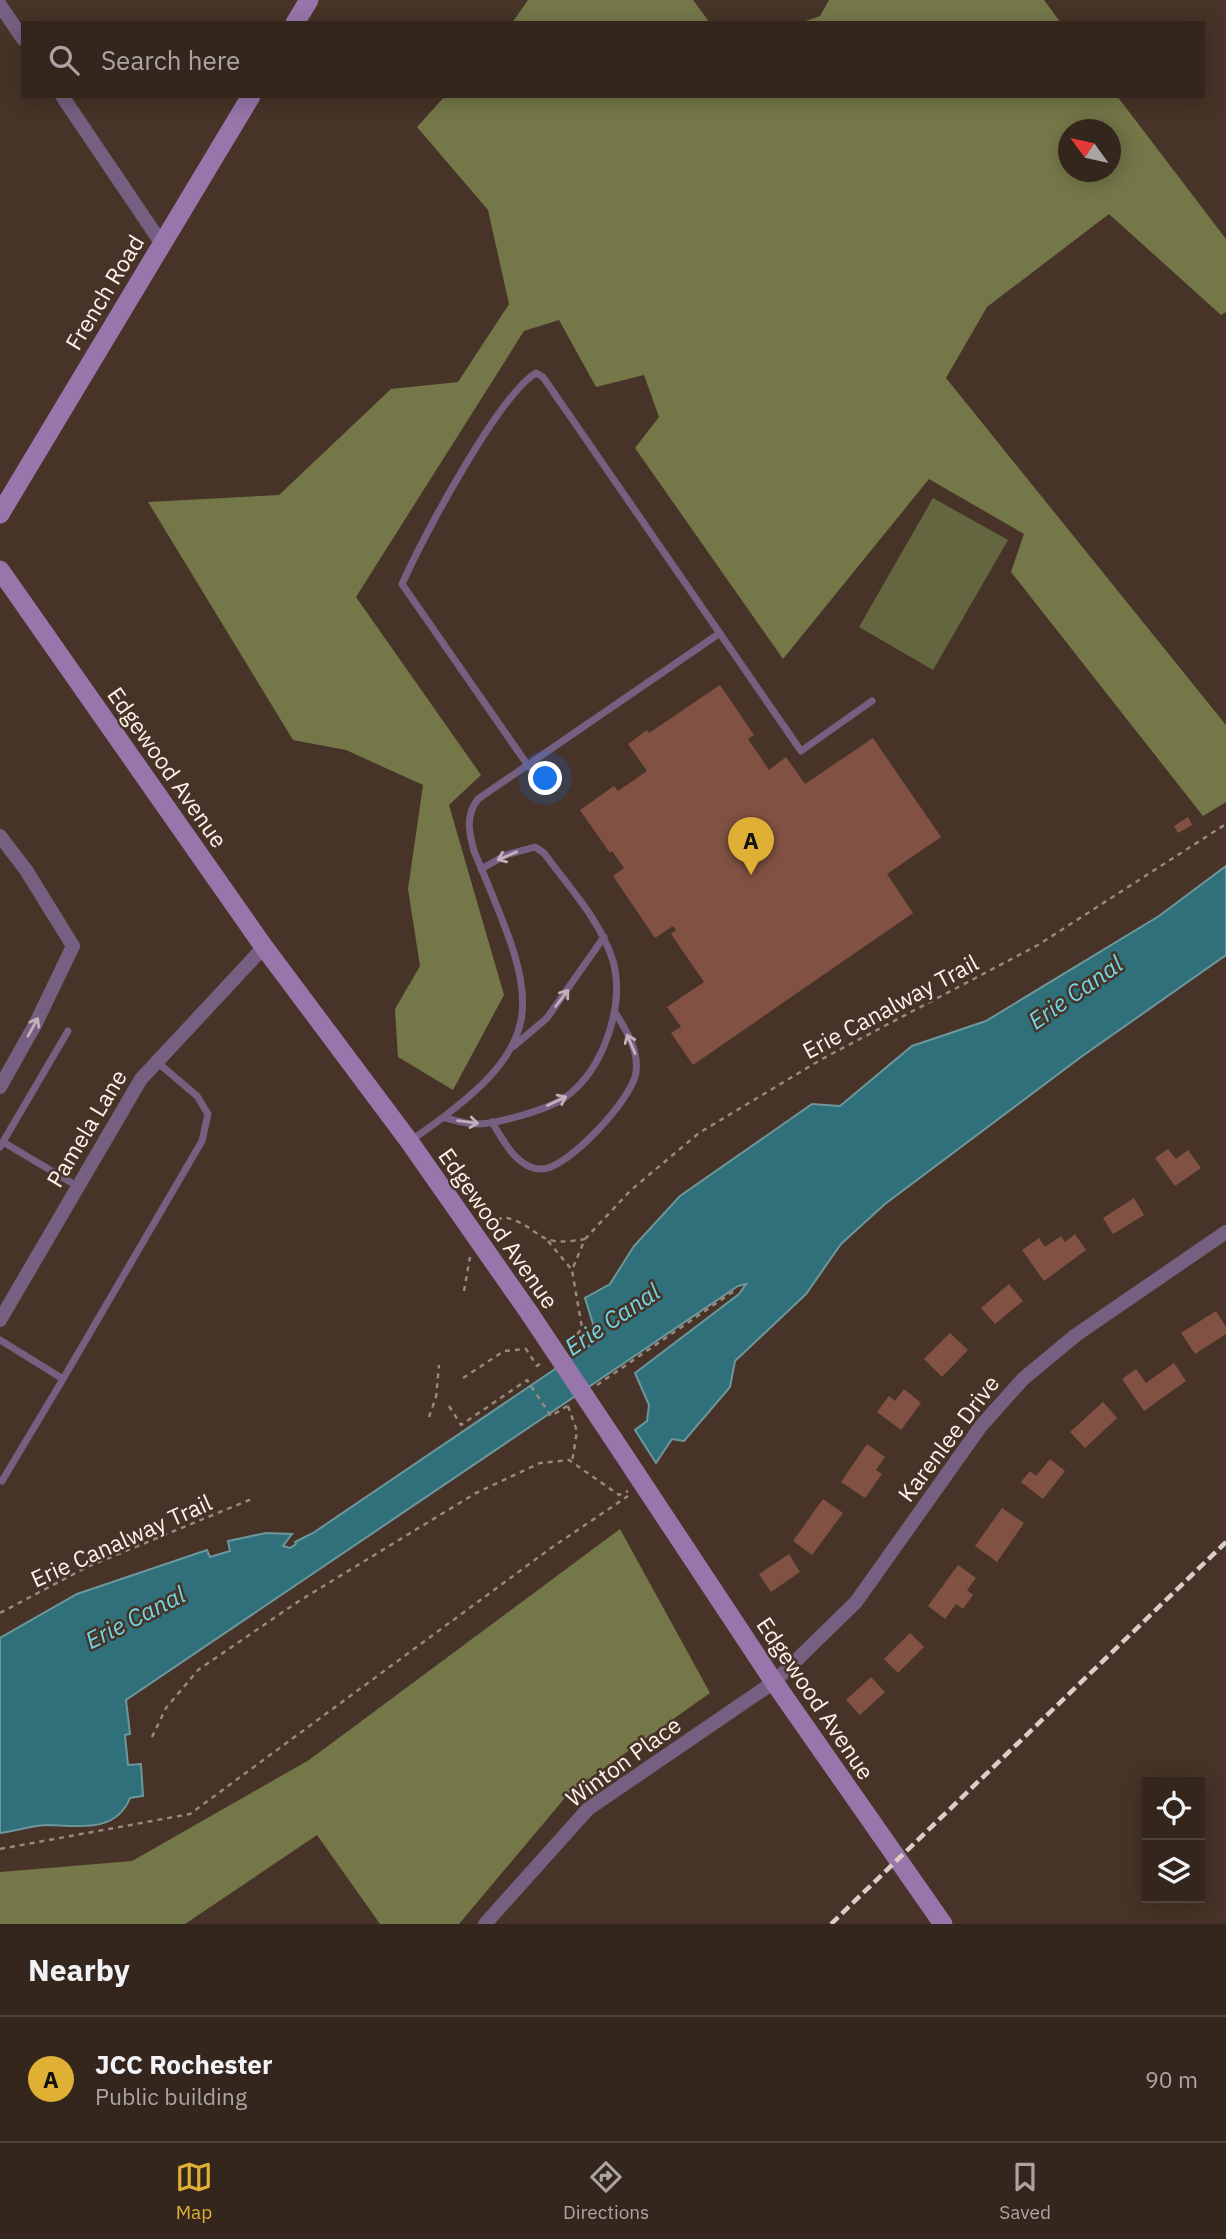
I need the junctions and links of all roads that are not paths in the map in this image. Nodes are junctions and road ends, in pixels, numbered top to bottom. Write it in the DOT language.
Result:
graph roads {
  1 [pos="309,0"];
  2 [pos="0,5"];
  3 [pos="296,21"];
  4 [pos="21,35"];
  5 [pos="63,98"];
  6 [pos="250,98"];
  7 [pos="162,244"];
  8 [pos="0,514"];
  9 [pos="0,570"];
  10 [pos="720,634"];
  11 [pos="872,701"];
  12 [pos="528,767"];
  13 [pos="0,836"];
  14 [pos="481,869"];
  15 [pos="604,937"];
  16 [pos="264,947"];
  17 [pos="615,1012"];
  18 [pos="68,1031"];
  19 [pos="514,1046"];
  20 [pos="157,1062"];
  21 [pos="0,1087"];
  22 [pos="444,1118"];
  23 [pos="492,1122"];
  24 [pos="409,1141"];
  25 [pos="1,1144"];
  26 [pos="77,1186"];
  27 [pos="1226,1232"];
  28 [pos="0,1320"];
  29 [pos="0,1340"];
  30 [pos="63,1378"];
  31 [pos="2,1482"];
  32 [pos="774,1682"];
  33 [pos="485,1924"];
  34 [pos="943,1924"];
  1 -- 3 [label="street"];
  2 -- 4 [label="street"];
  5 -- 7 [label="street"];
  6 -- 7 [label="street, French Road"];
  7 -- 8 [label="street, French Road"];
  9 -- 16 [label="street, Edgewood Avenue"];
  10 -- 11 [label="lane"];
  10 -- 12 [label="lane"];
  10 -- 12 [label="lane"];
  12 -- 14 [label="lane"];
  21 -- 13 [label="street, one-way"];
  15 -- 14 [label="lane, one-way"];
  14 -- 19 [label="lane"];
  15 -- 17 [label="lane"];
  19 -- 15 [label="lane, one-way"];
  16 -- 20 [label="street, Pamela Lane"];
  16 -- 24 [label="street, Edgewood Avenue"];
  23 -- 17 [label="lane, one-way"];
  23 -- 17 [label="lane, one-way"];
  18 -- 25 [label="lane"];
  19 -- 22 [label="lane"];
  20 -- 26 [label="street, Pamela Lane"];
  20 -- 30 [label="lane"];
  22 -- 23 [label="lane, one-way"];
  22 -- 24 [label="lane"];
  24 -- 32 [label="street, Edgewood Avenue, bridge"];
  25 -- 26 [label="lane"];
  26 -- 28 [label="street, Pamela Lane"];
  27 -- 32 [label="street, Karenlee Drive"];
  29 -- 30 [label="lane"];
  30 -- 31 [label="lane"];
  32 -- 33 [label="street, Winton Place"];
  32 -- 34 [label="street, Edgewood Avenue"];
}
